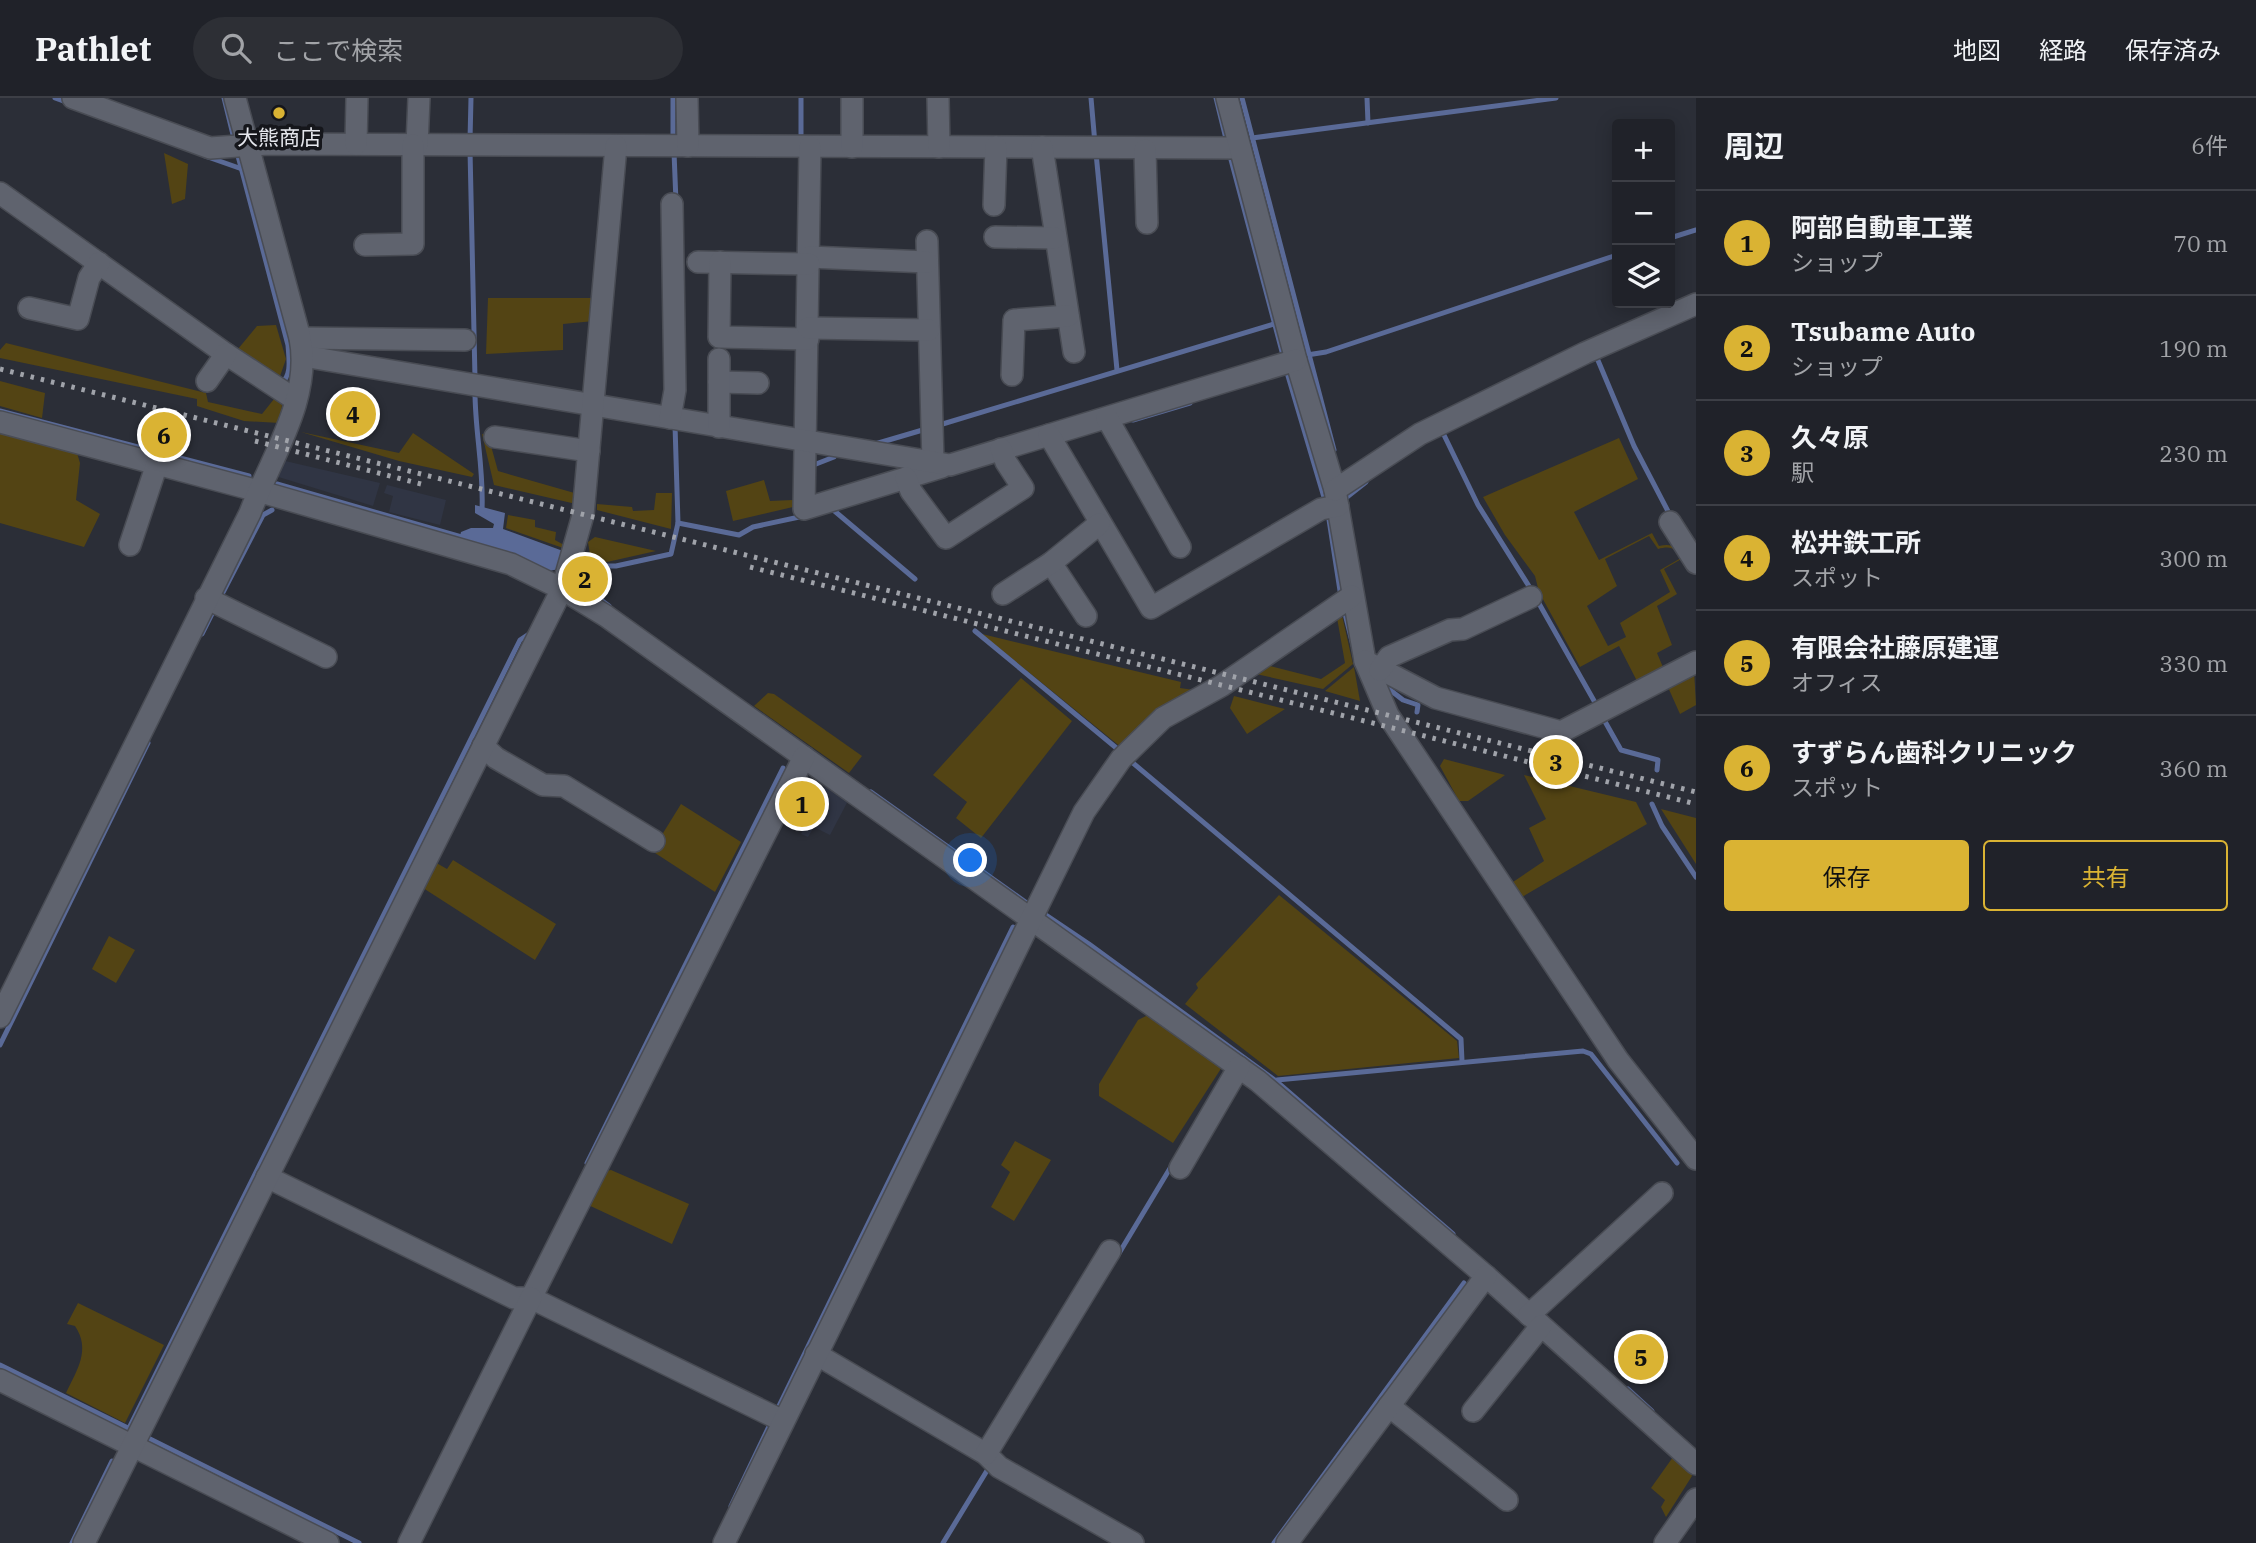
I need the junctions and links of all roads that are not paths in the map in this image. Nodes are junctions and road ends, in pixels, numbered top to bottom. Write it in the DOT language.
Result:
graph roads {
  1 [pos="73,98"];
  2 [pos="235,98"];
  3 [pos="357,98"];
  4 [pos="419,98"];
  5 [pos="687,98"];
  6 [pos="852,98"];
  7 [pos="938,98"];
  8 [pos="1227,98"];
  9 [pos="356,139"];
  10 [pos="939,140"];
  11 [pos="416,141"];
  12 [pos="852,141"];
  13 [pos="682,142"];
  14 [pos="240,146"];
  15 [pos="616,146"];
  16 [pos="804,147"];
  17 [pos="996,147"];
  18 [pos="1042,147"];
  19 [pos="1145,150"];
  20 [pos="1232,150"];
  21 [pos="0,193"];
  22 [pos="672,204"];
  23 [pos="995,205"];
  24 [pos="1147,223"];
  25 [pos="995,237"];
  26 [pos="1055,238"];
  27 [pos="365,245"];
  28 [pos="698,262"];
  29 [pos="720,262"];
  30 [pos="804,262"];
  31 [pos="99,263"];
  32 [pos="1696,304"];
  33 [pos="29,308"];
  34 [pos="1068,316"];
  35 [pos="929,330"];
  36 [pos="802,336"];
  37 [pos="465,340"];
  38 [pos="302,347"];
  39 [pos="1074,352"];
  40 [pos="226,354"];
  41 [pos="719,359"];
  42 [pos="1288,362"];
  43 [pos="1013,375"];
  44 [pos="207,381"];
  45 [pos="719,382"];
  46 [pos="758,383"];
  47 [pos="296,400"];
  48 [pos="592,403"];
  49 [pos="673,418"];
  50 [pos="0,422"];
  51 [pos="1110,423"];
  52 [pos="719,427"];
  53 [pos="495,437"];
  54 [pos="1052,440"];
  55 [pos="589,451"];
  56 [pos="802,452"];
  57 [pos="1003,455"];
  58 [pos="157,464"];
  59 [pos="941,464"];
  60 [pos="908,484"];
  61 [pos="258,491"];
  62 [pos="1331,503"];
  63 [pos="1670,522"];
  64 [pos="1095,528"];
  65 [pos="130,545"];
  66 [pos="1180,547"];
  67 [pos="1051,563"];
  68 [pos="1696,563"];
  69 [pos="562,589"];
  70 [pos="1003,594"];
  71 [pos="1531,597"];
  72 [pos="1346,599"];
  73 [pos="213,601"];
  74 [pos="1086,616"];
  75 [pos="326,657"];
  76 [pos="1696,662"];
  77 [pos="1373,665"];
  78 [pos="483,746"];
  79 [pos="804,757"];
  80 [pos="654,841"];
  81 [pos="1034,911"];
  82 [pos="10,973"];
  83 [pos="0,1017"];
  84 [pos="1239,1067"];
  85 [pos="1696,1159"];
  86 [pos="1180,1168"];
  87 [pos="267,1177"];
  88 [pos="1662,1193"];
  89 [pos="1110,1251"];
  90 [pos="1486,1276"];
  91 [pos="524,1299"];
  92 [pos="1535,1320"];
  93 [pos="816,1354"];
  94 [pos="0,1380"];
  95 [pos="1389,1406"];
  96 [pos="1473,1411"];
  97 [pos="776,1418"];
  98 [pos="135,1438"];
  99 [pos="991,1459"];
  100 [pos="1695,1460"];
  101 [pos="1696,1499"];
  102 [pos="1507,1500"];
  103 [pos="1130,1542"];
  104 [pos="84,1543"];
  105 [pos="328,1543"];
  106 [pos="410,1543"];
  107 [pos="724,1543"];
  108 [pos="1287,1543"];
  109 [pos="1665,1543"];
  1 -- 14 [label="street"];
  2 -- 14 [label="street"];
  3 -- 9 [label="street"];
  4 -- 11 [label="street"];
  5 -- 13 [label="street"];
  6 -- 12 [label="street"];
  7 -- 10 [label="street"];
  8 -- 20 [label="street"];
  9 -- 11 [label="street"];
  9 -- 14 [label="street"];
  10 -- 12 [label="street"];
  10 -- 17 [label="street"];
  11 -- 15 [label="street"];
  11 -- 27 [label="street"];
  12 -- 16 [label="street"];
  13 -- 15 [label="street"];
  13 -- 16 [label="street"];
  14 -- 38 [label="street"];
  15 -- 48 [label="street"];
  16 -- 30 [label="street"];
  17 -- 18 [label="street"];
  17 -- 23 [label="street"];
  18 -- 19 [label="street"];
  18 -- 26 [label="street"];
  19 -- 20 [label="street"];
  19 -- 24 [label="street"];
  20 -- 42 [label="street"];
  21 -- 31 [label="street"];
  22 -- 49 [label="street"];
  25 -- 26 [label="street"];
  26 -- 34 [label="street"];
  28 -- 29 [label="street"];
  29 -- 30 [label="street"];
  29 -- 36 [label="street"];
  30 -- 35 [label="street"];
  30 -- 36 [label="street"];
  31 -- 33 [label="street"];
  31 -- 40 [label="street"];
  32 -- 62 [label="street"];
  34 -- 39 [label="street"];
  34 -- 43 [label="street"];
  35 -- 36 [label="street"];
  35 -- 59 [label="street"];
  36 -- 56 [label="street"];
  37 -- 38 [label="street"];
  38 -- 47 [label="street"];
  38 -- 48 [label="street"];
  40 -- 44 [label="street"];
  40 -- 47 [label="street"];
  41 -- 45 [label="street"];
  42 -- 51 [label="street"];
  42 -- 62 [label="street"];
  45 -- 46 [label="street"];
  45 -- 52 [label="street"];
  47 -- 61 [label="street"];
  48 -- 49 [label="street"];
  48 -- 55 [label="street"];
  49 -- 52 [label="street"];
  50 -- 58 [label="street"];
  51 -- 54 [label="street"];
  51 -- 66 [label="street"];
  52 -- 56 [label="street"];
  53 -- 55 [label="street"];
  54 -- 57 [label="street"];
  54 -- 64 [label="street"];
  55 -- 69 [label="street"];
  56 -- 59 [label="street"];
  56 -- 60 [label="street"];
  57 -- 59 [label="street"];
  57 -- 60 [label="street"];
  58 -- 61 [label="street"];
  58 -- 65 [label="street"];
  59 -- 60 [label="street"];
  61 -- 69 [label="street"];
  61 -- 73 [label="street"];
  62 -- 64 [label="street"];
  62 -- 72 [label="street"];
  63 -- 68 [label="street"];
  64 -- 67 [label="street"];
  67 -- 70 [label="street"];
  67 -- 74 [label="street"];
  69 -- 78 [label="street"];
  69 -- 79 [label="street"];
  71 -- 77 [label="street"];
  72 -- 77 [label="street"];
  72 -- 81 [label="street"];
  73 -- 75 [label="street"];
  73 -- 82 [label="street"];
  76 -- 77 [label="street"];
  77 -- 85 [label="street"];
  78 -- 80 [label="street"];
  78 -- 87 [label="street"];
  79 -- 81 [label="street"];
  79 -- 91 [label="street"];
  81 -- 84 [label="street"];
  81 -- 93 [label="street"];
  82 -- 83 [label="street"];
  84 -- 86 [label="street"];
  84 -- 90 [label="street"];
  87 -- 91 [label="street"];
  87 -- 98 [label="street"];
  88 -- 92 [label="street"];
  89 -- 99 [label="street"];
  90 -- 92 [label="street"];
  90 -- 95 [label="street"];
  91 -- 97 [label="street"];
  91 -- 106 [label="street"];
  92 -- 96 [label="street"];
  92 -- 100 [label="street"];
  93 -- 97 [label="street"];
  93 -- 99 [label="street"];
  94 -- 98 [label="street"];
  95 -- 102 [label="street"];
  95 -- 108 [label="street"];
  97 -- 107 [label="street"];
  98 -- 104 [label="street"];
  98 -- 105 [label="street"];
  99 -- 103 [label="street"];
  101 -- 109 [label="street"];
}
